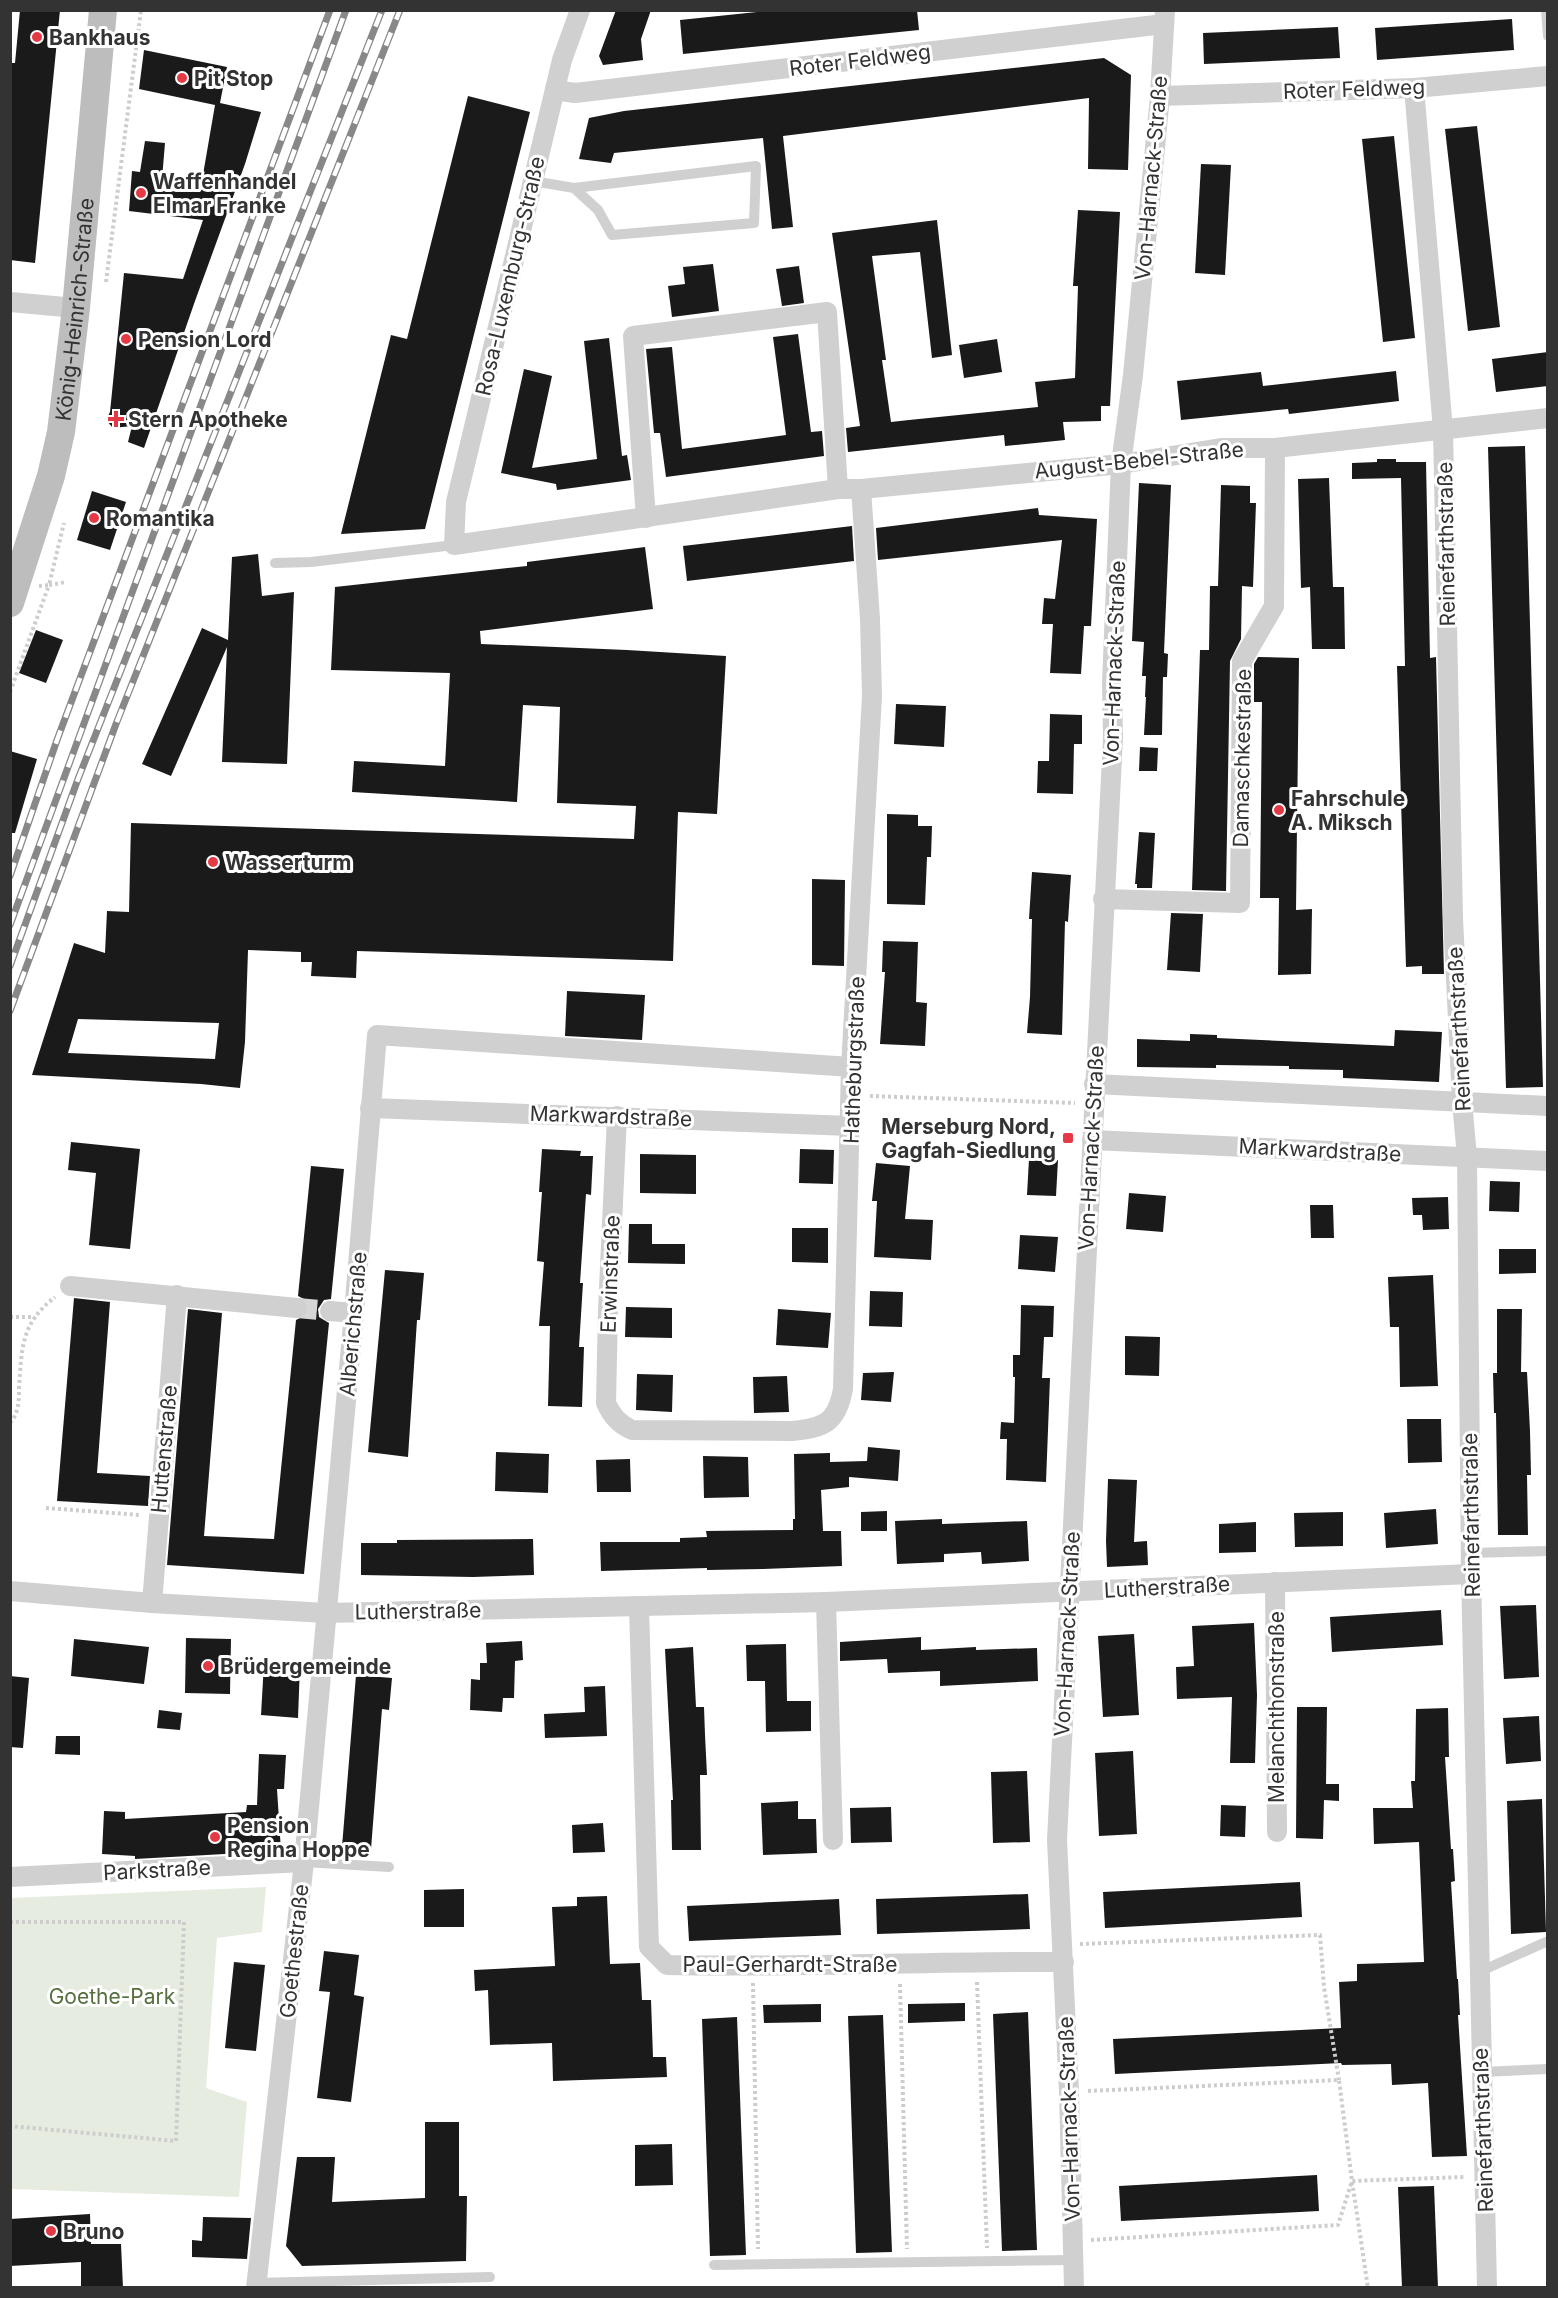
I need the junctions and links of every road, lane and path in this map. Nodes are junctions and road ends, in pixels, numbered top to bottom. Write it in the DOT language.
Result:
graph roads {
  1 [pos="103,10"];
  2 [pos="580,10"];
  3 [pos="1546,10"];
  4 [pos="1165,17"];
  5 [pos="1548,36"];
  6 [pos="1548,76"];
  7 [pos="1414,88"];
  8 [pos="555,90"];
  9 [pos="1160,96"];
  10 [pos="533,181"];
  11 [pos="574,188"];
  12 [pos="10,302"];
  13 [pos="76,308"];
  14 [pos="1548,418"];
  15 [pos="1443,430"];
  16 [pos="1275,447"];
  17 [pos="1121,464"];
  18 [pos="838,489"];
  19 [pos="861,489"];
  20 [pos="646,518"];
  21 [pos="454,545"];
  22 [pos="275,563"];
  23 [pos="66,582"];
  24 [pos="12,594"];
  25 [pos="10,692"];
  26 [pos="1103,899"];
  27 [pos="852,1067"];
  28 [pos="1094,1093"];
  29 [pos="851,1096"];
  30 [pos="1462,1101"];
  31 [pos="1548,1106"];
  32 [pos="370,1108"];
  33 [pos="617,1116"];
  34 [pos="851,1126"];
  35 [pos="1092,1140"];
  36 [pos="1467,1157"];
  37 [pos="1548,1161"];
  38 [pos="70,1286"];
  39 [pos="177,1295"];
  40 [pos="297,1308"];
  41 [pos="330,1311"];
  42 [pos="354,1313"];
  43 [pos="10,1317"];
  44 [pos="33,1317"];
  45 [pos="10,1423"];
  46 [pos="624,1426"];
  47 [pos="46,1508"];
  48 [pos="159,1516"];
  49 [pos="1548,1551"];
  50 [pos="1471,1553"];
  51 [pos="1471,1574"];
  52 [pos="1275,1582"];
  53 [pos="10,1591"];
  54 [pos="1069,1592"];
  55 [pos="826,1602"];
  56 [pos="152,1603"];
  57 [pos="639,1607"];
  58 [pos="326,1613"];
  59 [pos="1276,1832"];
  60 [pos="833,1840"];
  61 [pos="304,1862"];
  62 [pos="388,1867"];
  63 [pos="10,1877"];
  64 [pos="10,1922"];
  65 [pos="1548,1941"];
  66 [pos="1063,1953"];
  67 [pos="976,1962"];
  68 [pos="899,1963"];
  69 [pos="753,1967"];
  70 [pos="1479,1972"];
  71 [pos="1548,2069"];
  72 [pos="1482,2072"];
  73 [pos="1339,2080"];
  74 [pos="1069,2092"];
  75 [pos="10,2126"];
  76 [pos="1484,2176"];
  77 [pos="1352,2181"];
  78 [pos="1073,2251"];
  79 [pos="987,2260"];
  80 [pos="907,2262"];
  81 [pos="714,2265"];
  82 [pos="758,2265"];
  83 [pos="490,2277"];
  84 [pos="256,2285"];
  85 [pos="1074,2288"];
  86 [pos="1368,2288"];
  87 [pos="1487,2288"];
  1 -- 13 [label="main road, König-Heinrich-Straße"];
  2 -- 8 [label="street, Rosa-Luxemburg-Straße"];
  3 -- 5 [label="lane"];
  4 -- 8 [label="street, Roter Feldweg"];
  4 -- 9 [label="street, Von-Harnack-Straße"];
  6 -- 7 [label="street, Roter Feldweg"];
  7 -- 9 [label="street, Roter Feldweg"];
  7 -- 15 [label="street, Reinefarthstraße"];
  8 -- 10 [label="street, Rosa-Luxemburg-Straße"];
  9 -- 17 [label="street, Von-Harnack-Straße"];
  10 -- 11 [label="lane"];
  10 -- 21 [label="street, Rosa-Luxemburg-Straße"];
  11 -- 11 [label="lane"];
  12 -- 13 [label="street"];
  13 -- 24 [label="main road, König-Heinrich-Straße"];
  14 -- 15 [label="street, August-Bebel-Straße"];
  15 -- 16 [label="street, August-Bebel-Straße"];
  15 -- 30 [label="street, Reinefarthstraße"];
  16 -- 17 [label="street, August-Bebel-Straße"];
  16 -- 26 [label="street, Damaschkestraße"];
  17 -- 19 [label="street, August-Bebel-Straße"];
  17 -- 26 [label="street, Von-Harnack-Straße"];
  18 -- 19 [label="street, August-Bebel-Straße"];
  18 -- 20 [label="street, August-Bebel-Straße"];
  18 -- 20 [label="street"];
  19 -- 27 [label="street, Hatheburgstraße"];
  20 -- 21 [label="street, August-Bebel-Straße"];
  21 -- 22 [label="lane"];
  23 -- 25 [label="path"];
  26 -- 28 [label="street, Von-Harnack-Straße"];
  27 -- 29 [label="street, Hatheburgstraße"];
  27 -- 32 [label="street, Alberichstraße"];
  28 -- 29 [label="path"];
  28 -- 30 [label="street"];
  28 -- 35 [label="street, Von-Harnack-Straße"];
  29 -- 34 [label="street, Hatheburgstraße"];
  30 -- 31 [label="street"];
  30 -- 36 [label="street, Reinefarthstraße"];
  32 -- 33 [label="street, Markwardstraße"];
  32 -- 42 [label="street, Alberichstraße"];
  33 -- 34 [label="street, Markwardstraße"];
  33 -- 46 [label="street, Erwinstraße"];
  34 -- 46 [label="street, Hatheburgstraße"];
  35 -- 36 [label="street, Markwardstraße"];
  35 -- 54 [label="street, Von-Harnack-Straße"];
  36 -- 37 [label="street, Markwardstraße"];
  36 -- 50 [label="street, Reinefarthstraße"];
  38 -- 39 [label="street"];
  38 -- 44 [label="path"];
  39 -- 40 [label="street"];
  39 -- 48 [label="street, Huttenstraße"];
  41 -- 42 [label="street"];
  42 -- 58 [label="street, Alberichstraße"];
  43 -- 44 [label="path"];
  44 -- 45 [label="path"];
  47 -- 48 [label="path"];
  48 -- 56 [label="street, Huttenstraße"];
  49 -- 50 [label="lane"];
  50 -- 51 [label="street, Reinefarthstraße"];
  51 -- 52 [label="street, Lutherstraße"];
  51 -- 70 [label="street, Reinefarthstraße"];
  52 -- 54 [label="street, Lutherstraße"];
  52 -- 59 [label="street, Melanchthonstraße"];
  53 -- 56 [label="street, Lutherstraße"];
  54 -- 55 [label="street, Lutherstraße"];
  54 -- 66 [label="street, Von-Harnack-Straße"];
  55 -- 57 [label="street, Lutherstraße"];
  55 -- 60 [label="street"];
  56 -- 58 [label="street, Lutherstraße"];
  57 -- 58 [label="street, Lutherstraße"];
  57 -- 69 [label="street, Paul-Gerhardt-Straße"];
  58 -- 61 [label="street, Goethestraße"];
  61 -- 62 [label="lane"];
  61 -- 63 [label="street, Parkstraße"];
  61 -- 84 [label="street, Goethestraße"];
  64 -- 75 [label="path"];
  65 -- 70 [label="lane"];
  66 -- 67 [label="street, Paul-Gerhardt-Straße"];
  66 -- 73 [label="path"];
  66 -- 74 [label="street, Von-Harnack-Straße"];
  67 -- 68 [label="street, Paul-Gerhardt-Straße"];
  67 -- 79 [label="path"];
  68 -- 69 [label="street, Paul-Gerhardt-Straße"];
  68 -- 80 [label="path"];
  69 -- 82 [label="path"];
  70 -- 72 [label="street, Reinefarthstraße"];
  71 -- 72 [label="lane"];
  72 -- 76 [label="street, Reinefarthstraße"];
  73 -- 74 [label="path"];
  73 -- 77 [label="path"];
  74 -- 78 [label="street, Von-Harnack-Straße"];
  76 -- 77 [label="path"];
  76 -- 87 [label="street, Reinefarthstraße"];
  77 -- 78 [label="path"];
  77 -- 86 [label="path"];
  78 -- 79 [label="lane"];
  78 -- 85 [label="street, Von-Harnack-Straße"];
  79 -- 80 [label="lane"];
  80 -- 82 [label="lane"];
  81 -- 82 [label="lane"];
  83 -- 84 [label="lane"];
}
